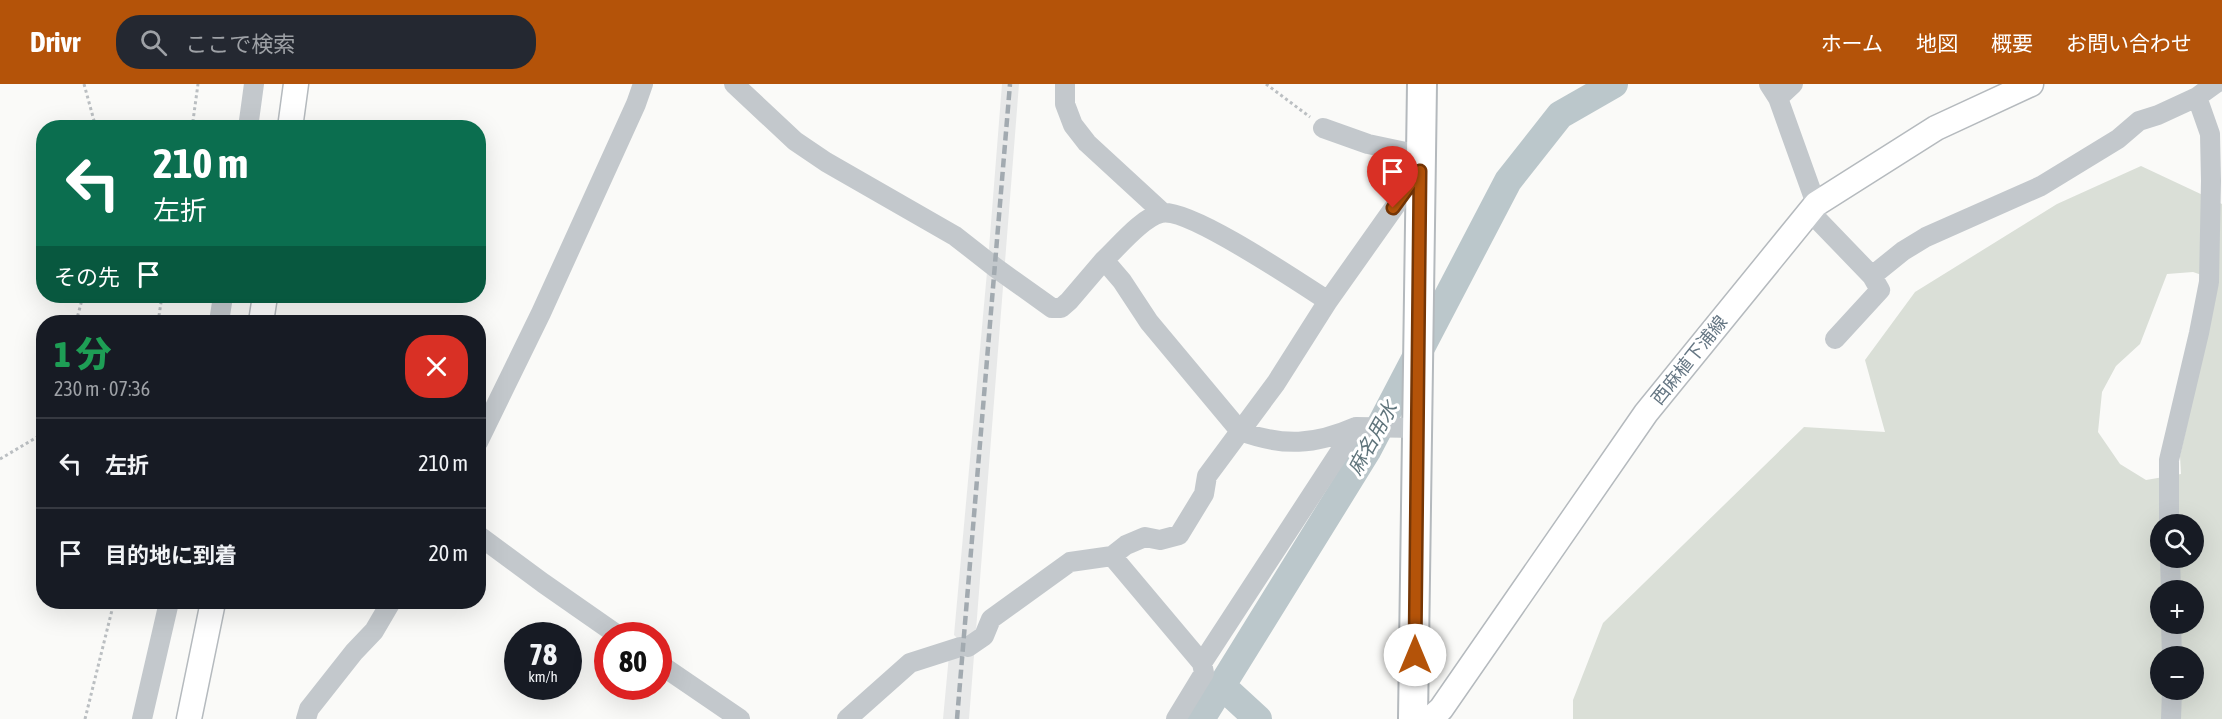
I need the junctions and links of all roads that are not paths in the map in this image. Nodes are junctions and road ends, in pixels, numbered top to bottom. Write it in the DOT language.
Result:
graph roads {
  1 [pos="254,84"];
  2 [pos="296,84"];
  3 [pos="643,84"];
  4 [pos="734,84"];
  5 [pos="1065,84"];
  6 [pos="1422,84"];
  7 [pos="1793,84"];
  8 [pos="2031,84"];
  9 [pos="2215,84"];
  10 [pos="1774,91"];
  11 [pos="2197,97"];
  12 [pos="249,120"];
  13 [pos="291,120"];
  14 [pos="1323,128"];
  15 [pos="1420,163"];
  16 [pos="1816,204"];
  17 [pos="1162,212"];
  18 [pos="1104,260"];
  19 [pos="1872,276"];
  20 [pos="1328,301"];
  21 [pos="1835,339"];
  22 [pos="486,425"];
  23 [pos="1360,427"];
  24 [pos="1406,427"];
  25 [pos="1240,430"];
  26 [pos="2169,514"];
  27 [pos="486,541"];
  28 [pos="1112,556"];
  29 [pos="167,609"];
  30 [pos="212,609"];
  31 [pos="387,609"];
  32 [pos="599,622"];
  33 [pos="1202,663"];
  34 [pos="672,673"];
  35 [pos="2172,700"];
  36 [pos="142,719"];
  37 [pos="189,719"];
  38 [pos="306,719"];
  39 [pos="740,719"];
  40 [pos="847,719"];
  41 [pos="1176,719"];
  42 [pos="1413,719"];
  43 [pos="1424,719"];
  44 [pos="2171,719"];
  1 -- 12 [label="street"];
  2 -- 13 [label="main road"];
  3 -- 22 [label="street"];
  4 -- 18 [label="street"];
  5 -- 17 [label="street"];
  6 -- 15 [label="highway"];
  7 -- 10 [label="street"];
  8 -- 16 [label="main road, 西麻植下浦線"];
  9 -- 11 [label="street"];
  10 -- 16 [label="street"];
  11 -- 19 [label="street"];
  11 -- 26 [label="street"];
  14 -- 15 [label="street"];
  15 -- 20 [label="street"];
  15 -- 24 [label="highway"];
  16 -- 19 [label="street"];
  16 -- 43 [label="main road, 西麻植下浦線"];
  17 -- 18 [label="street"];
  17 -- 20 [label="street"];
  18 -- 25 [label="street"];
  19 -- 21 [label="street"];
  20 -- 25 [label="street"];
  23 -- 24 [label="street"];
  23 -- 25 [label="street"];
  23 -- 33 [label="street"];
  24 -- 42 [label="highway"];
  25 -- 28 [label="street"];
  27 -- 32 [label="street"];
  28 -- 33 [label="street"];
  28 -- 40 [label="street"];
  29 -- 36 [label="street"];
  30 -- 37 [label="main road"];
  31 -- 38 [label="street"];
  33 -- 41 [label="street"];
  34 -- 39 [label="street"];
  35 -- 44 [label="street"];
}
